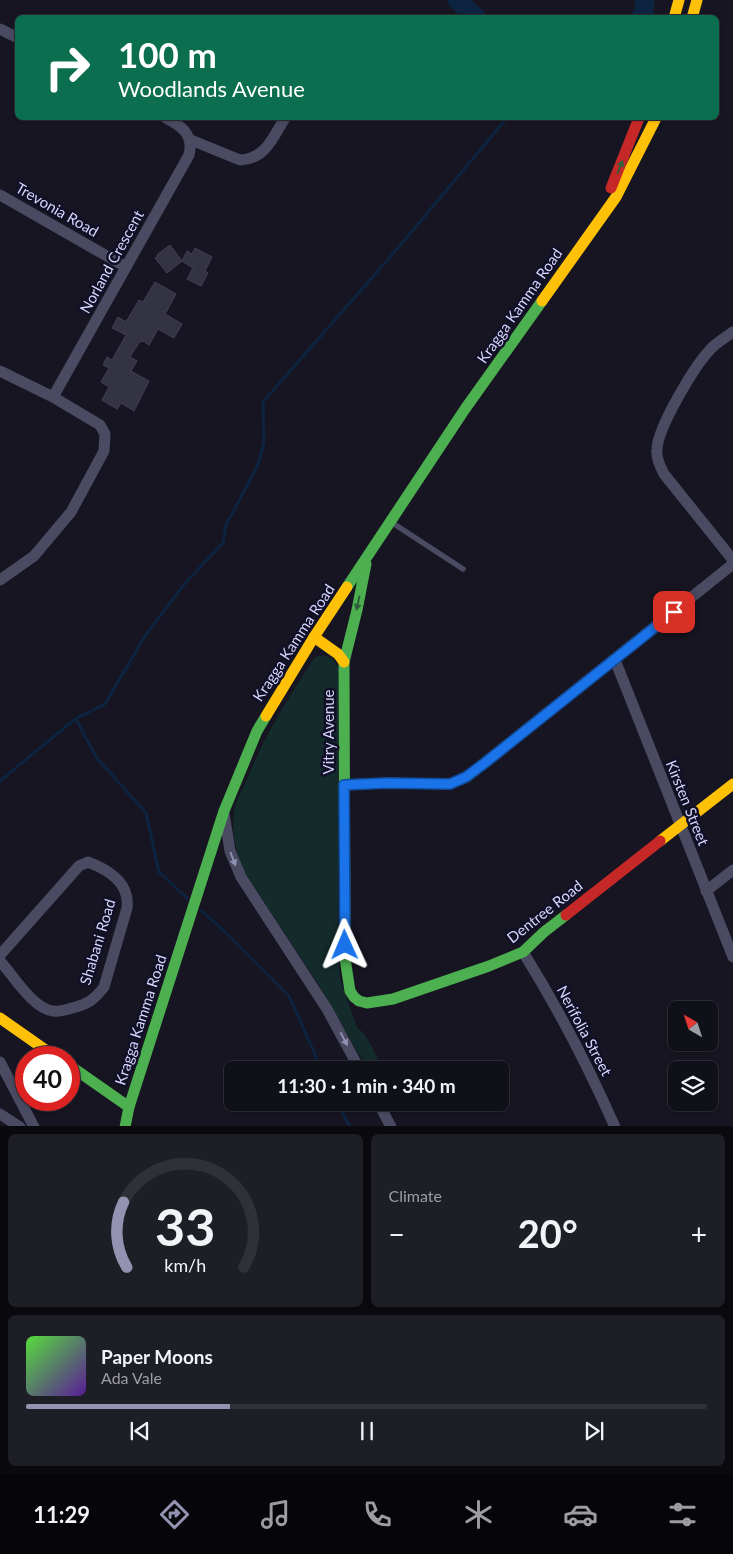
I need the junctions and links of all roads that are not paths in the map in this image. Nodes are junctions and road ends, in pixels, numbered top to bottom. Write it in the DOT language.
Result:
graph roads {
  1 [pos="679,0"];
  2 [pos="697,0"];
  3 [pos="675,15"];
  4 [pos="693,15"];
  5 [pos="0,29"];
  6 [pos="15,36"];
  7 [pos="169,120"];
  8 [pos="284,120"];
  9 [pos="638,120"];
  10 [pos="655,120"];
  11 [pos="191,140"];
  12 [pos="0,194"];
  13 [pos="593,228"];
  14 [pos="126,267"];
  15 [pos="733,332"];
  16 [pos="0,371"];
  17 [pos="53,397"];
  18 [pos="391,522"];
  19 [pos="368,556"];
  20 [pos="733,560"];
  21 [pos="733,564"];
  22 [pos="463,570"];
  23 [pos="0,580"];
  24 [pos="314,637"];
  25 [pos="615,660"];
  26 [pos="344,662"];
  27 [pos="733,784"];
  28 [pos="344,785"];
  29 [pos="224,811"];
  30 [pos="680,825"];
  31 [pos="733,870"];
  32 [pos="706,891"];
  33 [pos="522,952"];
  34 [pos="0,955"];
  35 [pos="733,957"];
  36 [pos="0,961"];
  37 [pos="350,991"];
  38 [pos="0,1018"];
  39 [pos="40,1046"];
  40 [pos="355,1061"];
  41 [pos="0,1062"];
  42 [pos="80,1073"];
  43 [pos="129,1107"];
  44 [pos="383,1111"];
  45 [pos="0,1114"];
  46 [pos="20,1126"];
  47 [pos="34,1126"];
  48 [pos="125,1126"];
  49 [pos="391,1126"];
  50 [pos="615,1126"];
  1 -- 3 [label="main road"];
  2 -- 4 [label="main road"];
  5 -- 6 [label="street"];
  7 -- 11 [label="street"];
  8 -- 11 [label="street"];
  13 -- 9 [label="main road, Kragga Kamma Road, one-way"];
  10 -- 13 [label="main road, Kragga Kamma Road"];
  11 -- 14 [label="street, Norland Crescent"];
  12 -- 14 [label="street, Trevonia Road"];
  13 -- 18 [label="main road, Kragga Kamma Road"];
  14 -- 17 [label="street, Norland Crescent"];
  15 -- 20 [label="street"];
  16 -- 17 [label="street"];
  17 -- 23 [label="street"];
  18 -- 19 [label="main road, Kragga Kamma Road"];
  18 -- 22 [label="lane"];
  19 -- 24 [label="main road, Kragga Kamma Road"];
  19 -- 26 [label="main road, Vitry Avenue, one-way"];
  21 -- 25 [label="street"];
  24 -- 26 [label="main road"];
  24 -- 29 [label="main road, Kragga Kamma Road"];
  25 -- 28 [label="street"];
  25 -- 30 [label="street, Kirsten Street"];
  26 -- 28 [label="main road, Vitry Avenue"];
  27 -- 30 [label="main road, Dentree Road"];
  28 -- 37 [label="main road, Vitry Avenue"];
  29 -- 40 [label="street, one-way"];
  29 -- 43 [label="main road, Kragga Kamma Road"];
  30 -- 32 [label="street, Kirsten Street"];
  30 -- 33 [label="main road, Dentree Road"];
  31 -- 32 [label="street"];
  32 -- 35 [label="street, Kirsten Street"];
  33 -- 37 [label="main road, Dentree Road"];
  33 -- 50 [label="street, Nerifolia Street"];
  34 -- 36 [label="street, Shabani Road"];
  38 -- 39 [label="main road"];
  41 -- 47 [label="street"];
  42 -- 43 [label="main road"];
  43 -- 48 [label="main road, Kragga Kamma Road"];
  44 -- 49 [label="street"];
  45 -- 46 [label="street"];
}
